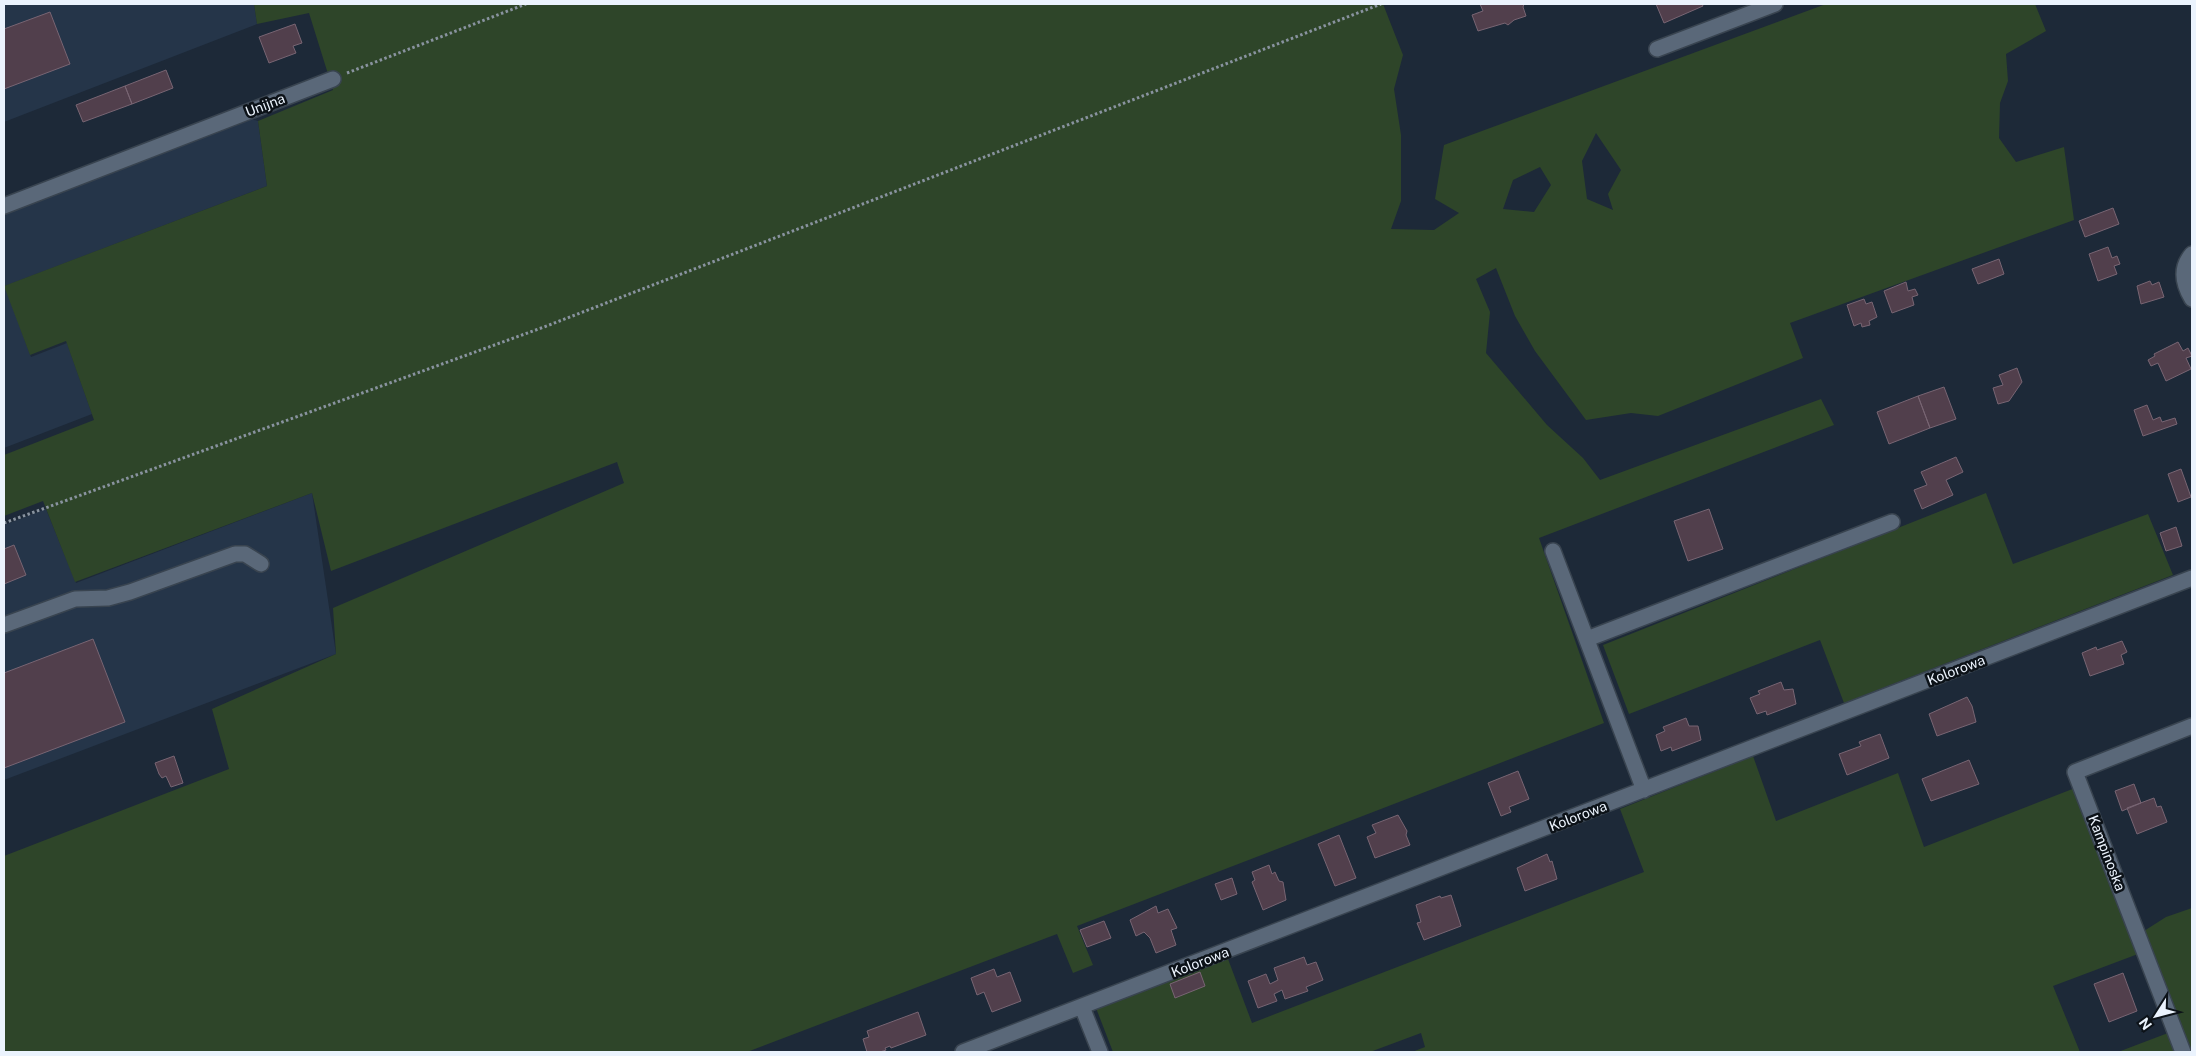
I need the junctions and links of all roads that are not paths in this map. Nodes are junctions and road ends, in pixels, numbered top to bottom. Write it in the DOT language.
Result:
graph roads {
  1 [pos="1775,4"];
  2 [pos="1656,49"];
  3 [pos="333,79"];
  4 [pos="4,206"];
  5 [pos="2192,254"];
  6 [pos="2192,299"];
  7 [pos="1892,522"];
  8 [pos="1554,551"];
  9 [pos="261,564"];
  10 [pos="2192,578"];
  11 [pos="4,625"];
  12 [pos="1587,639"];
  13 [pos="2192,726"];
  14 [pos="1644,790"];
  15 [pos="1082,1007"];
  16 [pos="963,1052"];
  17 [pos="1100,1052"];
  18 [pos="2183,1052"];
  1 -- 2 [label="street"];
  3 -- 4 [label="street, Unijna"];
  5 -- 6 [label="street"];
  7 -- 12 [label="street"];
  8 -- 12 [label="street"];
  9 -- 11 [label="street"];
  10 -- 14 [label="street, Kolorowa"];
  12 -- 14 [label="street"];
  13 -- 18 [label="street, Kampinoska"];
  14 -- 15 [label="street, Kolorowa"];
  15 -- 16 [label="street, Kolorowa"];
  15 -- 17 [label="street"];
}
